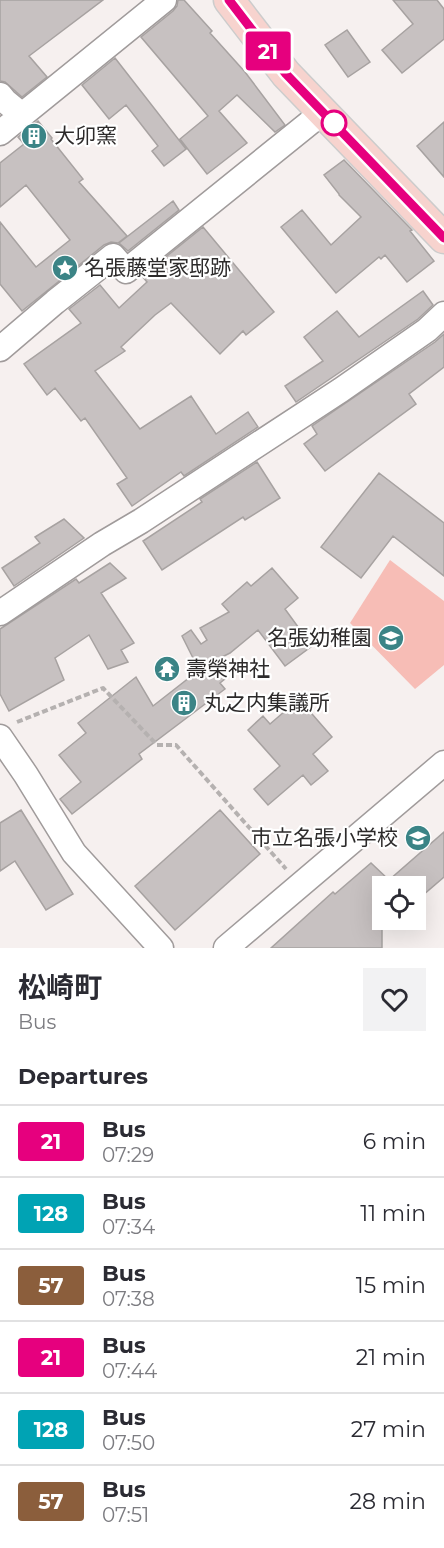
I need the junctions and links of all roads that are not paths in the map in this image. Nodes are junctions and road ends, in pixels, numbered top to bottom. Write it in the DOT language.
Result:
graph roads {
  1 [pos="164,0"];
  2 [pos="229,0"];
  3 [pos="0,94"];
  4 [pos="323,112"];
  5 [pos="22,114"];
  6 [pos="0,133"];
  7 [pos="444,238"];
  8 [pos="444,314"];
  9 [pos="0,349"];
  10 [pos="0,613"];
  11 [pos="7,730"];
  12 [pos="444,763"];
  13 [pos="161,948"];
  14 [pos="226,948"];
  1 -- 5 [label="street"];
  2 -- 4 [label="main road"];
  3 -- 5 [label="street"];
  4 -- 7 [label="main road"];
  4 -- 9 [label="street"];
  5 -- 6 [label="street"];
  8 -- 10 [label="street"];
  11 -- 13 [label="street"];
  12 -- 14 [label="street"];
}
